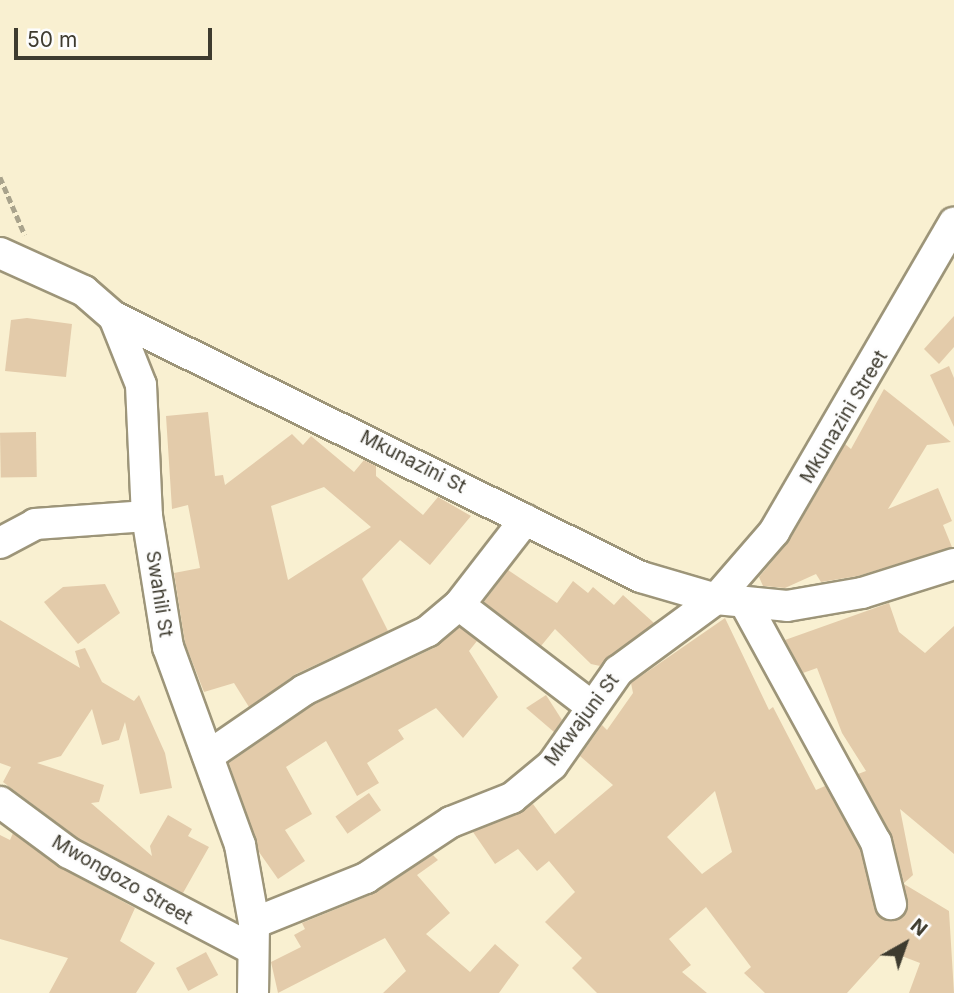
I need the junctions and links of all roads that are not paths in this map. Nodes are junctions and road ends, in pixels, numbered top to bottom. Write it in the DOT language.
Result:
graph roads {
  1 [pos="954,223"];
  2 [pos="0,253"];
  3 [pos="114,317"];
  4 [pos="147,516"];
  5 [pos="525,520"];
  6 [pos="0,543"];
  7 [pos="954,564"];
  8 [pos="716,599"];
  9 [pos="459,605"];
  10 [pos="746,606"];
  11 [pos="590,705"];
  12 [pos="208,756"];
  13 [pos="0,803"];
  14 [pos="891,904"];
  15 [pos="252,935"];
  16 [pos="253,993"];
  1 -- 8 [label="street, Mkunazini Street"];
  2 -- 3 [label="street, Swahili St"];
  3 -- 4 [label="street, Swahili St"];
  3 -- 5 [label="street, Mkunazini St"];
  4 -- 6 [label="street"];
  4 -- 12 [label="street, Swahili St"];
  5 -- 8 [label="street, Mkunazini St"];
  5 -- 9 [label="street"];
  7 -- 10 [label="street, Mkunazini St"];
  8 -- 10 [label="street, Mkunazini St"];
  8 -- 11 [label="street, Mkwajuni St"];
  9 -- 11 [label="street"];
  9 -- 12 [label="street"];
  10 -- 14 [label="street"];
  11 -- 15 [label="street, Mkwajuni St"];
  12 -- 15 [label="street, Swahili St"];
  13 -- 15 [label="street, Mwongozo Street"];
  15 -- 16 [label="street, Swahili St"];
}
